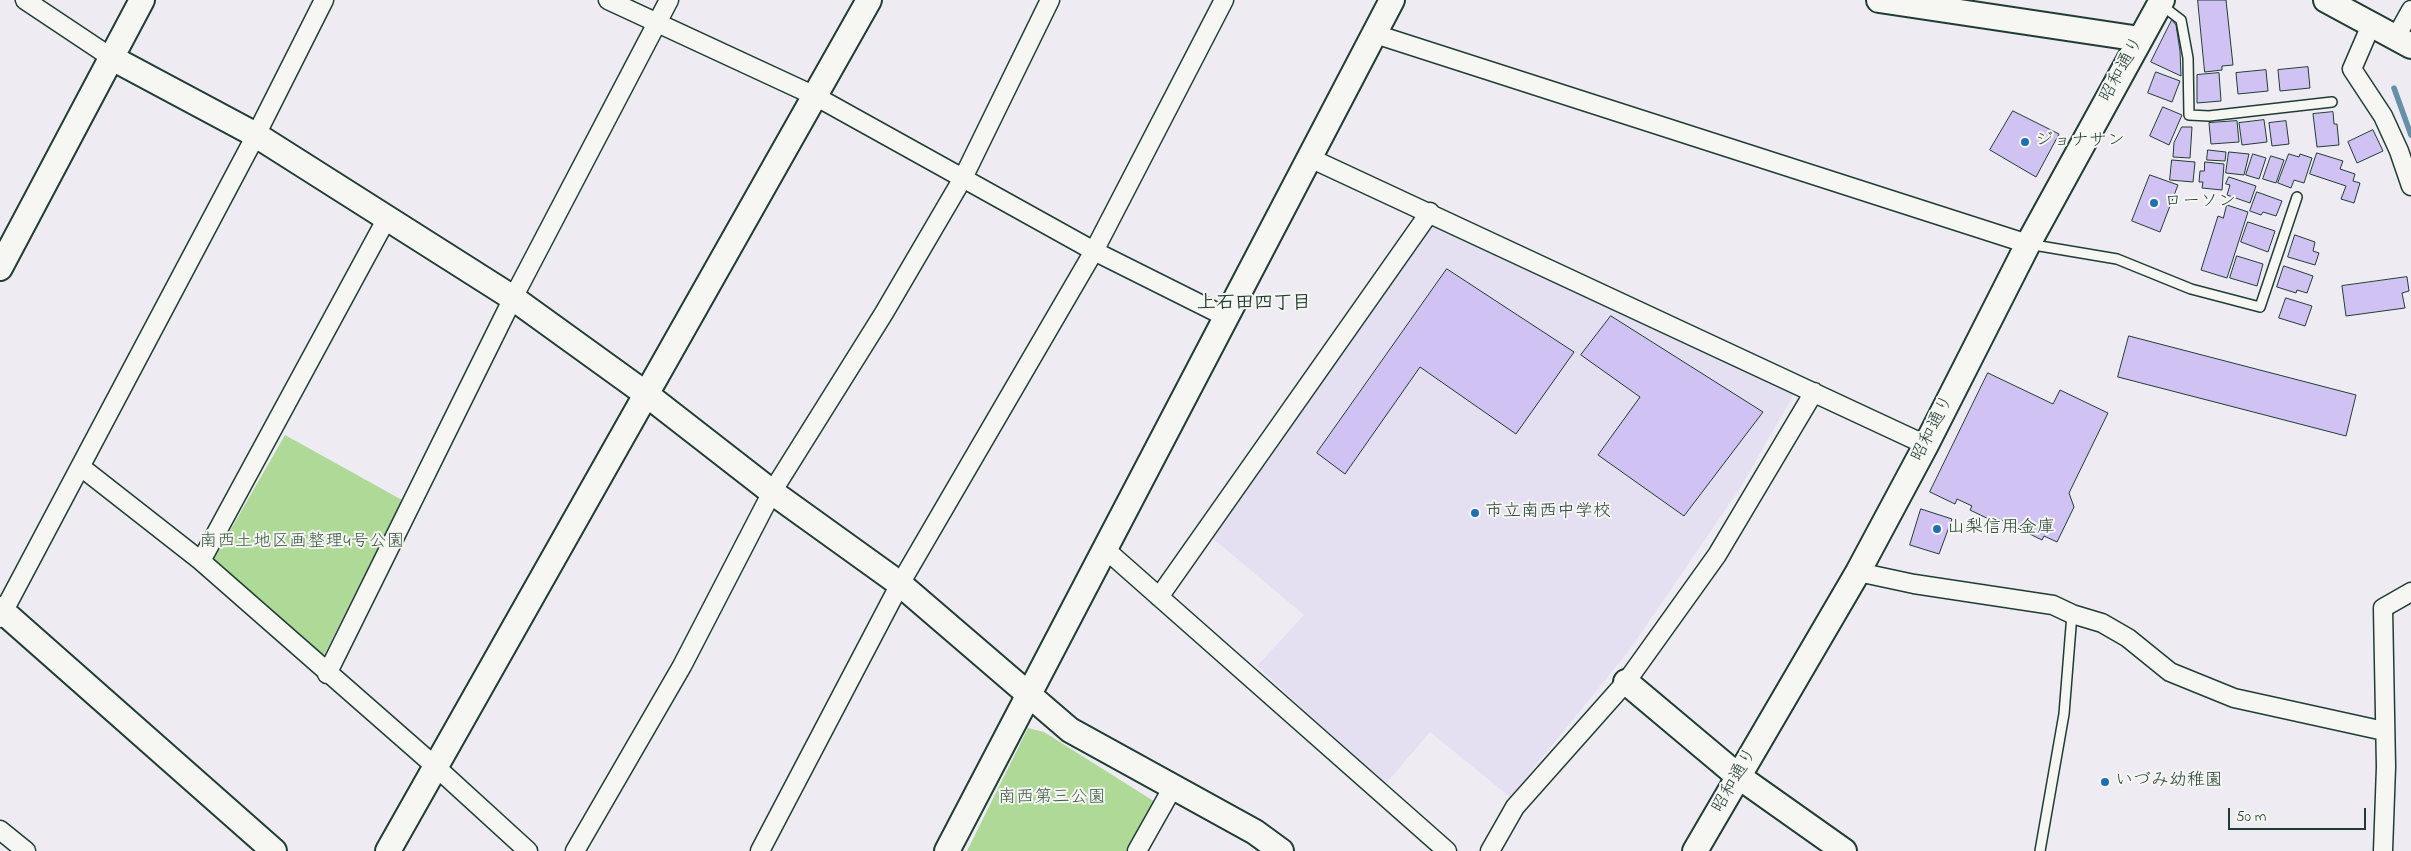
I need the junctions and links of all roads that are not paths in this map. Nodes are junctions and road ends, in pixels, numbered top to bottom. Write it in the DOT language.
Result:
graph roads {
  1 [pos="25,0"];
  2 [pos="142,0"];
  3 [pos="324,0"];
  4 [pos="608,0"];
  5 [pos="669,0"];
  6 [pos="869,0"];
  7 [pos="1050,0"];
  8 [pos="1224,0"];
  9 [pos="1392,0"];
  10 [pos="1879,0"];
  11 [pos="1885,0"];
  12 [pos="2326,0"];
  13 [pos="2161,2"];
  14 [pos="2411,10"];
  15 [pos="657,24"];
  16 [pos="2371,25"];
  17 [pos="1376,34"];
  18 [pos="2140,39"];
  19 [pos="2403,42"];
  20 [pos="112,58"];
  21 [pos="815,96"];
  22 [pos="2332,102"];
  23 [pos="256,135"];
  24 [pos="1310,158"];
  25 [pos="963,178"];
  26 [pos="2411,186"];
  27 [pos="2297,197"];
  28 [pos="1430,212"];
  29 [pos="387,218"];
  30 [pos="2028,244"];
  31 [pos="1094,251"];
  32 [pos="0,268"];
  33 [pos="513,298"];
  34 [pos="1226,317"];
  35 [pos="1814,392"];
  36 [pos="646,394"];
  37 [pos="1926,445"];
  38 [pos="81,467"];
  39 [pos="772,492"];
  40 [pos="1105,549"];
  41 [pos="201,562"];
  42 [pos="1858,572"];
  43 [pos="900,584"];
  44 [pos="2411,592"];
  45 [pos="1160,597"];
  46 [pos="1,613"];
  47 [pos="2072,614"];
  48 [pos="327,674"];
  49 [pos="1626,682"];
  50 [pos="1028,695"];
  51 [pos="2384,731"];
  52 [pos="436,766"];
  53 [pos="1738,776"];
  54 [pos="1173,787"];
  55 [pos="0,830"];
  56 [pos="26,851"];
  57 [pos="274,851"];
  58 [pos="388,851"];
  59 [pos="528,851"];
  60 [pos="575,851"];
  61 [pos="760,851"];
  62 [pos="947,851"];
  63 [pos="1137,851"];
  64 [pos="1281,851"];
  65 [pos="1447,851"];
  66 [pos="1490,851"];
  67 [pos="1695,851"];
  68 [pos="1844,851"];
  69 [pos="2040,851"];
  70 [pos="2383,851"];
  1 -- 20 [label="street"];
  2 -- 20 [label="street"];
  3 -- 23 [label="street"];
  4 -- 15 [label="street"];
  5 -- 15 [label="street"];
  6 -- 21 [label="street"];
  7 -- 25 [label="street"];
  8 -- 31 [label="street"];
  9 -- 17 [label="street"];
  10 -- 11 [label="street"];
  11 -- 18 [label="street"];
  12 -- 16 [label="street"];
  13 -- 18 [label="street, 昭和通り"];
  13 -- 22 [label="lane"];
  14 -- 19 [label="street"];
  15 -- 21 [label="street"];
  15 -- 33 [label="street"];
  16 -- 19 [label="street"];
  16 -- 26 [label="street"];
  17 -- 24 [label="street"];
  17 -- 30 [label="street"];
  18 -- 30 [label="street, 昭和通り"];
  20 -- 23 [label="street"];
  20 -- 32 [label="street"];
  21 -- 25 [label="street"];
  21 -- 36 [label="street"];
  23 -- 29 [label="street"];
  23 -- 38 [label="street"];
  24 -- 28 [label="street"];
  24 -- 34 [label="street"];
  25 -- 31 [label="street"];
  25 -- 39 [label="street"];
  27 -- 30 [label="lane"];
  28 -- 35 [label="street"];
  28 -- 45 [label="street"];
  29 -- 33 [label="street"];
  29 -- 41 [label="street"];
  30 -- 37 [label="street, 昭和通り"];
  31 -- 34 [label="street"];
  31 -- 43 [label="street"];
  33 -- 36 [label="street"];
  33 -- 48 [label="street"];
  34 -- 40 [label="street"];
  35 -- 37 [label="street"];
  35 -- 49 [label="street"];
  36 -- 39 [label="street"];
  36 -- 52 [label="street"];
  37 -- 42 [label="street, 昭和通り"];
  38 -- 41 [label="street"];
  38 -- 46 [label="street"];
  39 -- 43 [label="street"];
  39 -- 60 [label="street"];
  40 -- 45 [label="street"];
  40 -- 50 [label="street"];
  41 -- 48 [label="street"];
  42 -- 47 [label="street"];
  42 -- 53 [label="street, 昭和通り"];
  43 -- 50 [label="street"];
  43 -- 61 [label="street"];
  44 -- 51 [label="street"];
  45 -- 65 [label="street"];
  46 -- 57 [label="street"];
  47 -- 51 [label="street"];
  47 -- 69 [label="lane"];
  48 -- 52 [label="street"];
  49 -- 53 [label="street"];
  49 -- 66 [label="street"];
  50 -- 54 [label="street"];
  50 -- 62 [label="street"];
  51 -- 70 [label="street"];
  52 -- 58 [label="street"];
  52 -- 59 [label="street"];
  53 -- 67 [label="street, 昭和通り"];
  53 -- 68 [label="street"];
  54 -- 63 [label="street"];
  54 -- 64 [label="street"];
  55 -- 56 [label="street"];
}
